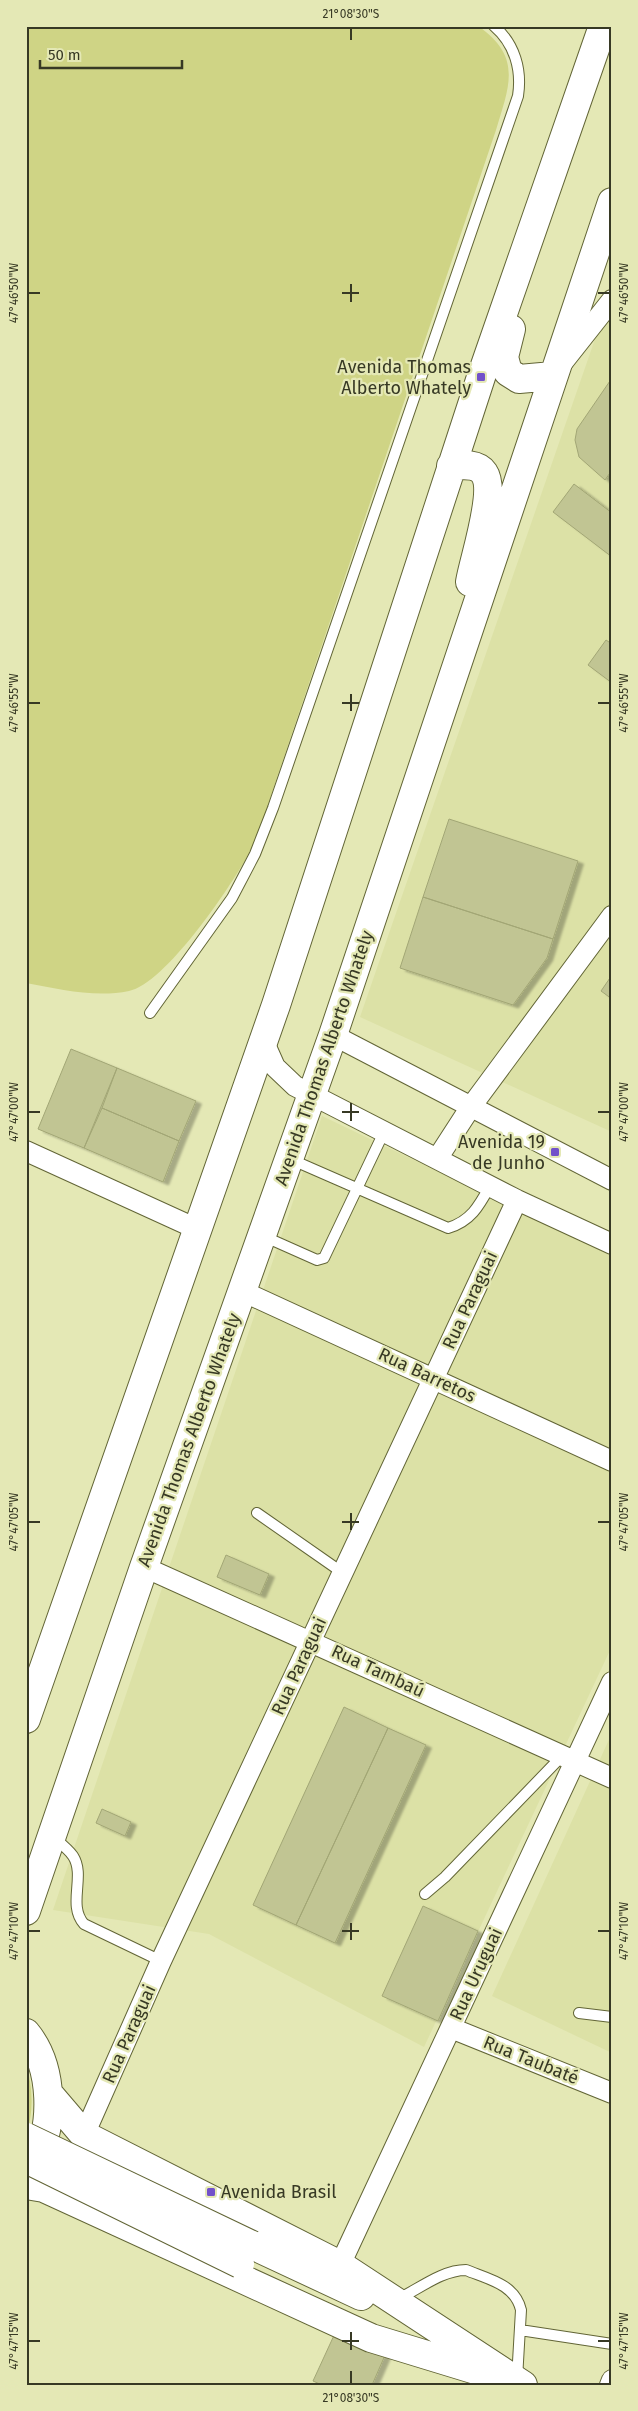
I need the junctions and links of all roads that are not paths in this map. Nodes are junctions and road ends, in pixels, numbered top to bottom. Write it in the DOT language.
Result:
graph roads {
  1 [pos="494,26"];
  2 [pos="604,26"];
  3 [pos="612,202"];
  4 [pos="529,236"];
  5 [pos="612,300"];
  6 [pos="553,376"];
  7 [pos="451,466"];
  8 [pos="462,653"];
  9 [pos="612,916"];
  10 [pos="150,1013"];
  11 [pos="334,1035"];
  12 [pos="263,1040"];
  13 [pos="312,1096"];
  14 [pos="470,1108"];
  15 [pos="384,1132"];
  16 [pos="26,1151"];
  17 [pos="290,1159"];
  18 [pos="437,1159"];
  19 [pos="612,1180"];
  20 [pos="490,1186"];
  21 [pos="356,1188"];
  22 [pos="517,1200"];
  23 [pos="197,1230"];
  24 [pos="262,1236"];
  25 [pos="612,1244"];
  26 [pos="242,1291"];
  27 [pos="434,1378"];
  28 [pos="612,1461"];
  29 [pos="257,1512"];
  30 [pos="144,1567"];
  31 [pos="343,1573"];
  32 [pos="311,1640"];
  33 [pos="612,1682"];
  34 [pos="26,1719"];
  35 [pos="569,1759"];
  36 [pos="612,1778"];
  37 [pos="52,1836"];
  38 [pos="425,1894"];
  39 [pos="26,1911"];
  40 [pos="161,1961"];
  41 [pos="579,2013"];
  42 [pos="612,2017"];
  43 [pos="451,2028"];
  44 [pos="26,2033"];
  45 [pos="612,2093"];
  46 [pos="49,2094"];
  47 [pos="84,2135"];
  48 [pos="26,2137"];
  49 [pos="26,2159"];
  50 [pos="26,2175"];
  51 [pos="26,2185"];
  52 [pos="246,2255"];
  53 [pos="340,2265"];
  54 [pos="396,2301"];
  55 [pos="520,2330"];
  56 [pos="612,2344"];
  57 [pos="449,2350"];
  58 [pos="612,2380"];
  59 [pos="520,2383"];
  60 [pos="610,2385"];
  1 -- 10 [label="lane"];
  2 -- 4 [label="main road"];
  3 -- 6 [label="main road, Avenida Thomas Alberto Whately"];
  4 -- 6 [label="main road"];
  4 -- 7 [label="main road"];
  5 -- 6 [label="street"];
  6 -- 8 [label="main road, Avenida Thomas Alberto Whately"];
  7 -- 8 [label="main road"];
  7 -- 12 [label="main road"];
  8 -- 11 [label="main road, Avenida Thomas Alberto Whately"];
  9 -- 14 [label="street"];
  11 -- 13 [label="main road, Avenida Thomas Alberto Whately"];
  11 -- 14 [label="street"];
  12 -- 13 [label="street"];
  12 -- 23 [label="main road"];
  13 -- 15 [label="street"];
  13 -- 17 [label="main road, Avenida Thomas Alberto Whately"];
  14 -- 18 [label="street"];
  14 -- 19 [label="street"];
  15 -- 18 [label="street"];
  15 -- 21 [label="lane"];
  16 -- 23 [label="street"];
  17 -- 21 [label="lane"];
  17 -- 24 [label="main road, Avenida Thomas Alberto Whately"];
  18 -- 20 [label="street"];
  20 -- 21 [label="lane"];
  20 -- 22 [label="street"];
  21 -- 24 [label="lane"];
  22 -- 25 [label="street"];
  22 -- 27 [label="street, Rua Paraguai"];
  23 -- 34 [label="main road"];
  24 -- 26 [label="main road, Avenida Thomas Alberto Whately"];
  26 -- 27 [label="street, Rua Barretos"];
  26 -- 30 [label="main road, Avenida Thomas Alberto Whately"];
  27 -- 28 [label="street, Rua Barretos"];
  27 -- 31 [label="street, Rua Paraguai"];
  29 -- 31 [label="lane"];
  30 -- 32 [label="street, Rua Tambaú"];
  30 -- 37 [label="main road, Avenida Thomas Alberto Whately"];
  31 -- 32 [label="street, Rua Paraguai"];
  32 -- 35 [label="street, Rua Tambaú"];
  32 -- 40 [label="street, Rua Paraguai"];
  33 -- 35 [label="street, Rua Uruguai"];
  35 -- 36 [label="street, Rua Tambaú"];
  35 -- 38 [label="lane"];
  35 -- 43 [label="street, Rua Uruguai"];
  37 -- 39 [label="main road, Avenida Thomas Alberto Whately"];
  37 -- 40 [label="lane"];
  40 -- 47 [label="street, Rua Paraguai"];
  41 -- 42 [label="lane"];
  43 -- 45 [label="street, Rua Taubaté"];
  43 -- 53 [label="street, Rua Uruguai"];
  44 -- 46 [label="main road"];
  46 -- 47 [label="main road"];
  46 -- 50 [label="main road"];
  47 -- 53 [label="main road"];
  48 -- 52 [label="main road, bridge"];
  49 -- 52 [label="main road, bridge"];
  51 -- 57 [label="main road"];
  52 -- 57 [label="main road"];
  53 -- 54 [label="main road"];
  54 -- 55 [label="lane"];
  54 -- 57 [label="main road"];
  55 -- 56 [label="lane"];
  55 -- 59 [label="lane"];
  57 -- 59 [label="main road"];
  58 -- 60 [label="street"];
}
